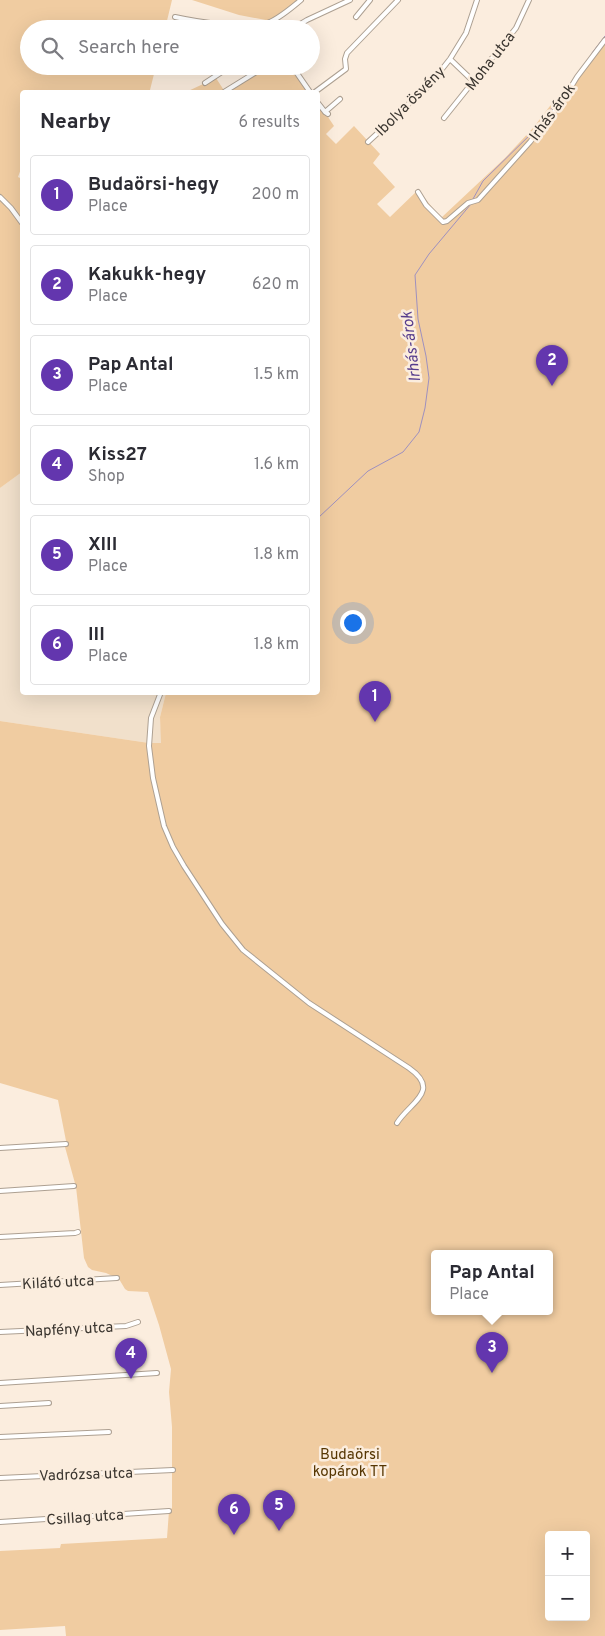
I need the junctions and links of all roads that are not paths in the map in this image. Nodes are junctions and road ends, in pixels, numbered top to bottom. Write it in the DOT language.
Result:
graph roads {
  1 [pos="301,0"];
  2 [pos="350,0"];
  3 [pos="370,0"];
  4 [pos="398,0"];
  5 [pos="477,0"];
  6 [pos="529,0"];
  7 [pos="176,17"];
  8 [pos="356,17"];
  9 [pos="190,20"];
  10 [pos="272,20"];
  11 [pos="307,20"];
  12 [pos="605,40"];
  13 [pos="450,59"];
  14 [pos="217,75"];
  15 [pos="251,75"];
  16 [pos="298,75"];
  17 [pos="474,82"];
  18 [pos="204,83"];
  19 [pos="227,90"];
  20 [pos="309,90"];
  21 [pos="318,90"];
  22 [pos="340,99"];
  23 [pos="320,106"];
  24 [pos="444,118"];
  25 [pos="368,142"];
  26 [pos="418,192"];
  27 [pos="0,197"];
  28 [pos="20,221"];
  29 [pos="160,695"];
  30 [pos="397,1124"];
  31 [pos="66,1144"];
  32 [pos="0,1148"];
  33 [pos="74,1186"];
  34 [pos="0,1191"];
  35 [pos="78,1232"];
  36 [pos="0,1237"];
  37 [pos="117,1278"];
  38 [pos="0,1285"];
  39 [pos="138,1322"];
  40 [pos="0,1332"];
  41 [pos="157,1373"];
  42 [pos="0,1383"];
  43 [pos="50,1403"];
  44 [pos="0,1406"];
  45 [pos="109,1432"];
  46 [pos="0,1437"];
  47 [pos="172,1470"];
  48 [pos="0,1478"];
  49 [pos="169,1511"];
  50 [pos="0,1522"];
  1 -- 10 [label="street"];
  2 -- 11 [label="street"];
  3 -- 8 [label="street"];
  4 -- 21 [label="street"];
  5 -- 13 [label="street, Ibolya ösvény"];
  6 -- 17 [label="street, Moha utca"];
  7 -- 9 [label="street"];
  12 -- 26 [label="street, Irhás árok"];
  13 -- 17 [label="street"];
  13 -- 25 [label="street, Ibolya ösvény"];
  14 -- 18 [label="street"];
  15 -- 19 [label="street"];
  16 -- 20 [label="street"];
  17 -- 24 [label="street, Moha utca"];
  22 -- 23 [label="street"];
  27 -- 28 [label="street"];
  29 -- 30 [label="street"];
  31 -- 32 [label="street"];
  33 -- 34 [label="street"];
  35 -- 36 [label="street"];
  37 -- 38 [label="street, Kilátó utca"];
  39 -- 40 [label="street, Napfény utca"];
  41 -- 42 [label="street"];
  43 -- 44 [label="street"];
  45 -- 46 [label="street"];
  47 -- 48 [label="street, Vadrózsa utca"];
  49 -- 50 [label="street, Csillag utca"];
}
